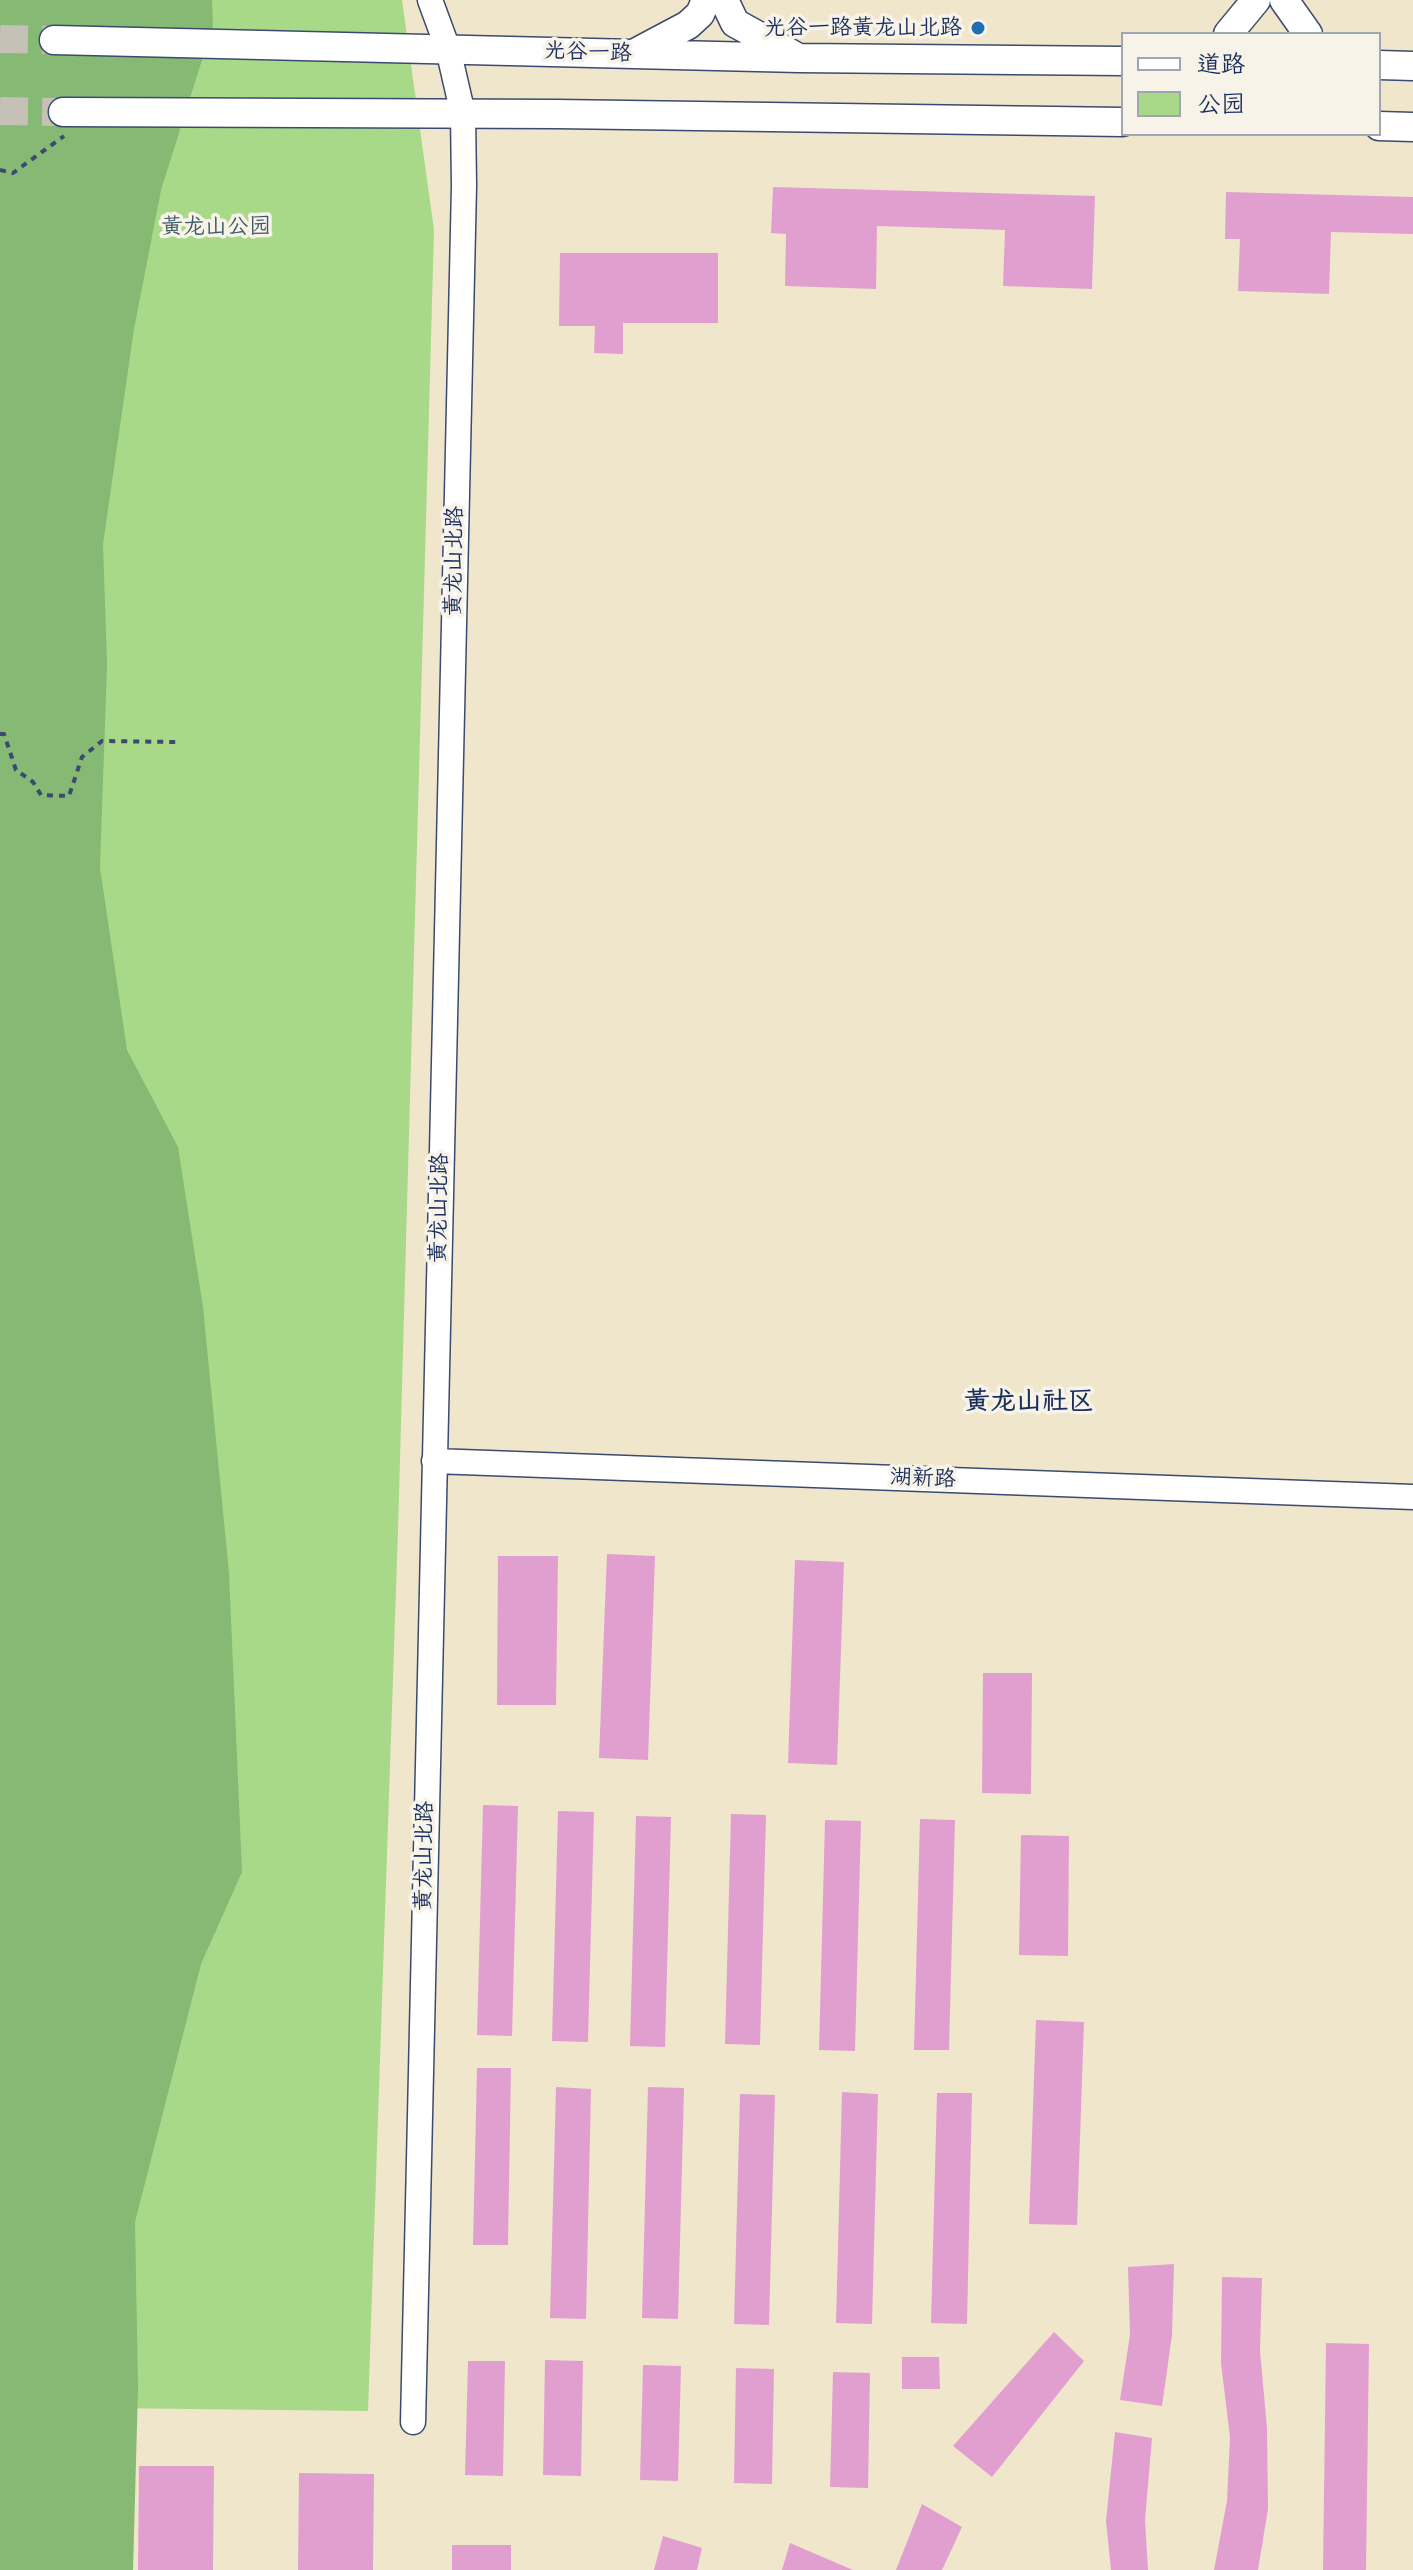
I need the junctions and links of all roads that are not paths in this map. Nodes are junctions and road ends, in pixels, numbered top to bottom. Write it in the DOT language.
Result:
graph roads {
  1 [pos="430,0"];
  2 [pos="706,0"];
  3 [pos="724,0"];
  4 [pos="1256,0"];
  5 [pos="1284,0"];
  6 [pos="1230,32"];
  7 [pos="1307,32"];
  8 [pos="54,40"];
  9 [pos="448,49"];
  10 [pos="630,54"];
  11 [pos="799,58"];
  12 [pos="1121,61"];
  13 [pos="1381,65"];
  14 [pos="1413,66"];
  15 [pos="463,114"];
  16 [pos="69,119"];
  17 [pos="1121,122"];
  18 [pos="1381,126"];
  19 [pos="1413,127"];
  20 [pos="434,1461"];
  21 [pos="1413,1497"];
  22 [pos="413,2422"];
  1 -- 9 [label="street, 黄龙山北路"];
  2 -- 10 [label="main road"];
  3 -- 11 [label="main road"];
  4 -- 6 [label="main road"];
  5 -- 7 [label="main road"];
  8 -- 9 [label="main road, 光谷一路"];
  9 -- 10 [label="main road, 光谷一路"];
  9 -- 15 [label="street, 黄龙山北路"];
  10 -- 11 [label="main road, 光谷一路"];
  11 -- 12 [label="main road, 光谷一路"];
  13 -- 14 [label="main road"];
  15 -- 16 [label="main road"];
  15 -- 17 [label="main road"];
  15 -- 20 [label="street, 黄龙山北路"];
  18 -- 19 [label="main road"];
  20 -- 21 [label="street, 湖新路"];
  20 -- 22 [label="street, 黄龙山北路"];
}
